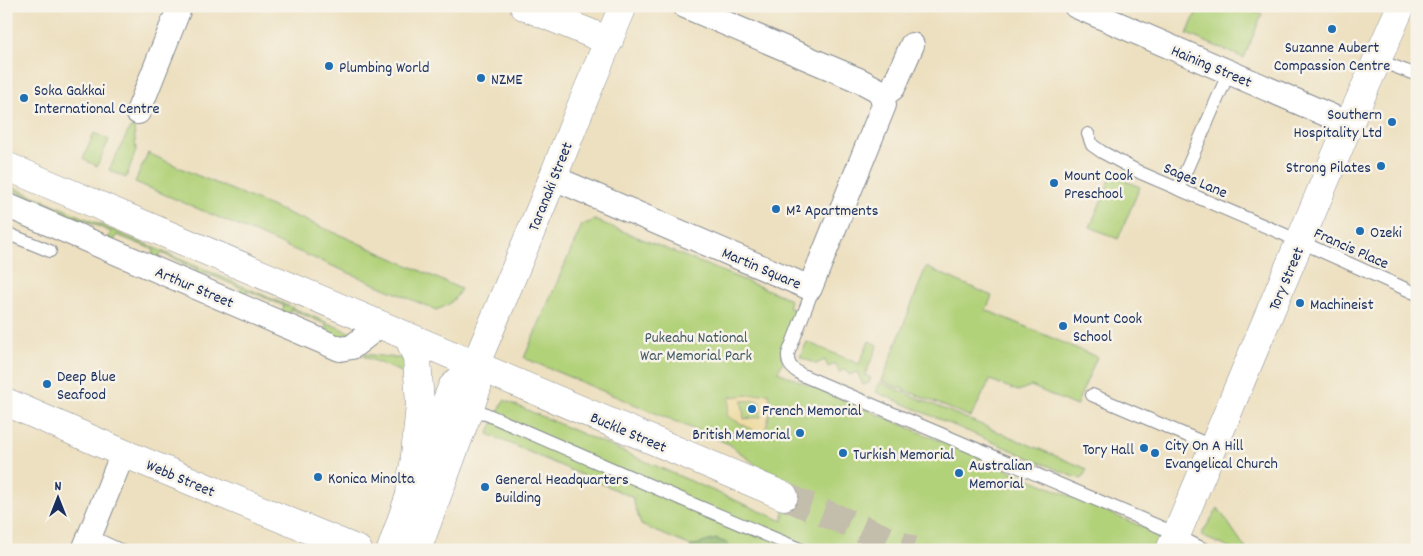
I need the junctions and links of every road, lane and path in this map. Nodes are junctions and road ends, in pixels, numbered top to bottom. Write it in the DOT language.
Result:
graph roads {
  1 [pos="180,6"];
  2 [pos="524,6"];
  3 [pos="623,6"];
  4 [pos="685,6"];
  5 [pos="1076,6"];
  6 [pos="1401,6"];
  7 [pos="609,41"];
  8 [pos="912,45"];
  9 [pos="1377,60"];
  10 [pos="1229,72"];
  11 [pos="1417,75"];
  12 [pos="882,96"];
  13 [pos="138,112"];
  14 [pos="1350,124"];
  15 [pos="1088,134"];
  16 [pos="6,166"];
  17 [pos="554,178"];
  18 [pos="1178,189"];
  19 [pos="6,205"];
  20 [pos="6,233"];
  21 [pos="1301,242"];
  22 [pos="50,251"];
  23 [pos="810,288"];
  24 [pos="1417,294"];
  25 [pos="380,325"];
  26 [pos="409,338"];
  27 [pos="475,366"];
  28 [pos="1092,395"];
  29 [pos="6,402"];
  30 [pos="470,407"];
  31 [pos="1214,447"];
  32 [pos="123,453"];
  33 [pos="410,495"];
  34 [pos="784,496"];
  35 [pos="1173,542"];
  36 [pos="87,543"];
  37 [pos="120,550"];
  38 [pos="358,550"];
  39 [pos="391,550"];
  40 [pos="417,550"];
  41 [pos="802,550"];
  42 [pos="1206,550"];
  1 -- 13 [label="street"];
  2 -- 7 [label="main road"];
  3 -- 7 [label="main road, Taranaki Street"];
  4 -- 12 [label="street"];
  5 -- 10 [label="street, Haining Street"];
  6 -- 9 [label="main road, Tory Street"];
  7 -- 17 [label="main road, Taranaki Street"];
  8 -- 12 [label="street"];
  9 -- 11 [label="lane"];
  9 -- 14 [label="main road, Tory Street"];
  10 -- 14 [label="street, Haining Street"];
  10 -- 18 [label="lane"];
  12 -- 23 [label="street, Martin Square"];
  14 -- 21 [label="main road, Tory Street"];
  15 -- 18 [label="lane, Sages Lane"];
  16 -- 25 [label="main road"];
  17 -- 23 [label="street, Martin Square"];
  17 -- 27 [label="main road, Taranaki Street"];
  18 -- 21 [label="lane, Sages Lane"];
  19 -- 25 [label="street, Arthur Street"];
  20 -- 22 [label="lane"];
  21 -- 24 [label="lane, Francis Place"];
  21 -- 31 [label="main road, Tory Street"];
  23 -- 35 [label="lane"];
  25 -- 26 [label="main road"];
  26 -- 27 [label="main road"];
  26 -- 33 [label="main road"];
  27 -- 30 [label="main road, Taranaki Street"];
  27 -- 33 [label="main road, Taranaki Street"];
  27 -- 34 [label="main road, Buckle Street"];
  28 -- 31 [label="lane"];
  29 -- 32 [label="main road, Webb Street"];
  30 -- 40 [label="main road, Taranaki Street"];
  30 -- 41 [label="lane"];
  31 -- 35 [label="main road, Tory Street"];
  32 -- 36 [label="street"];
  32 -- 38 [label="main road, Webb Street"];
  33 -- 39 [label="main road, Taranaki Street"];
  35 -- 42 [label="lane"];
  36 -- 37 [label="lane"];
}
